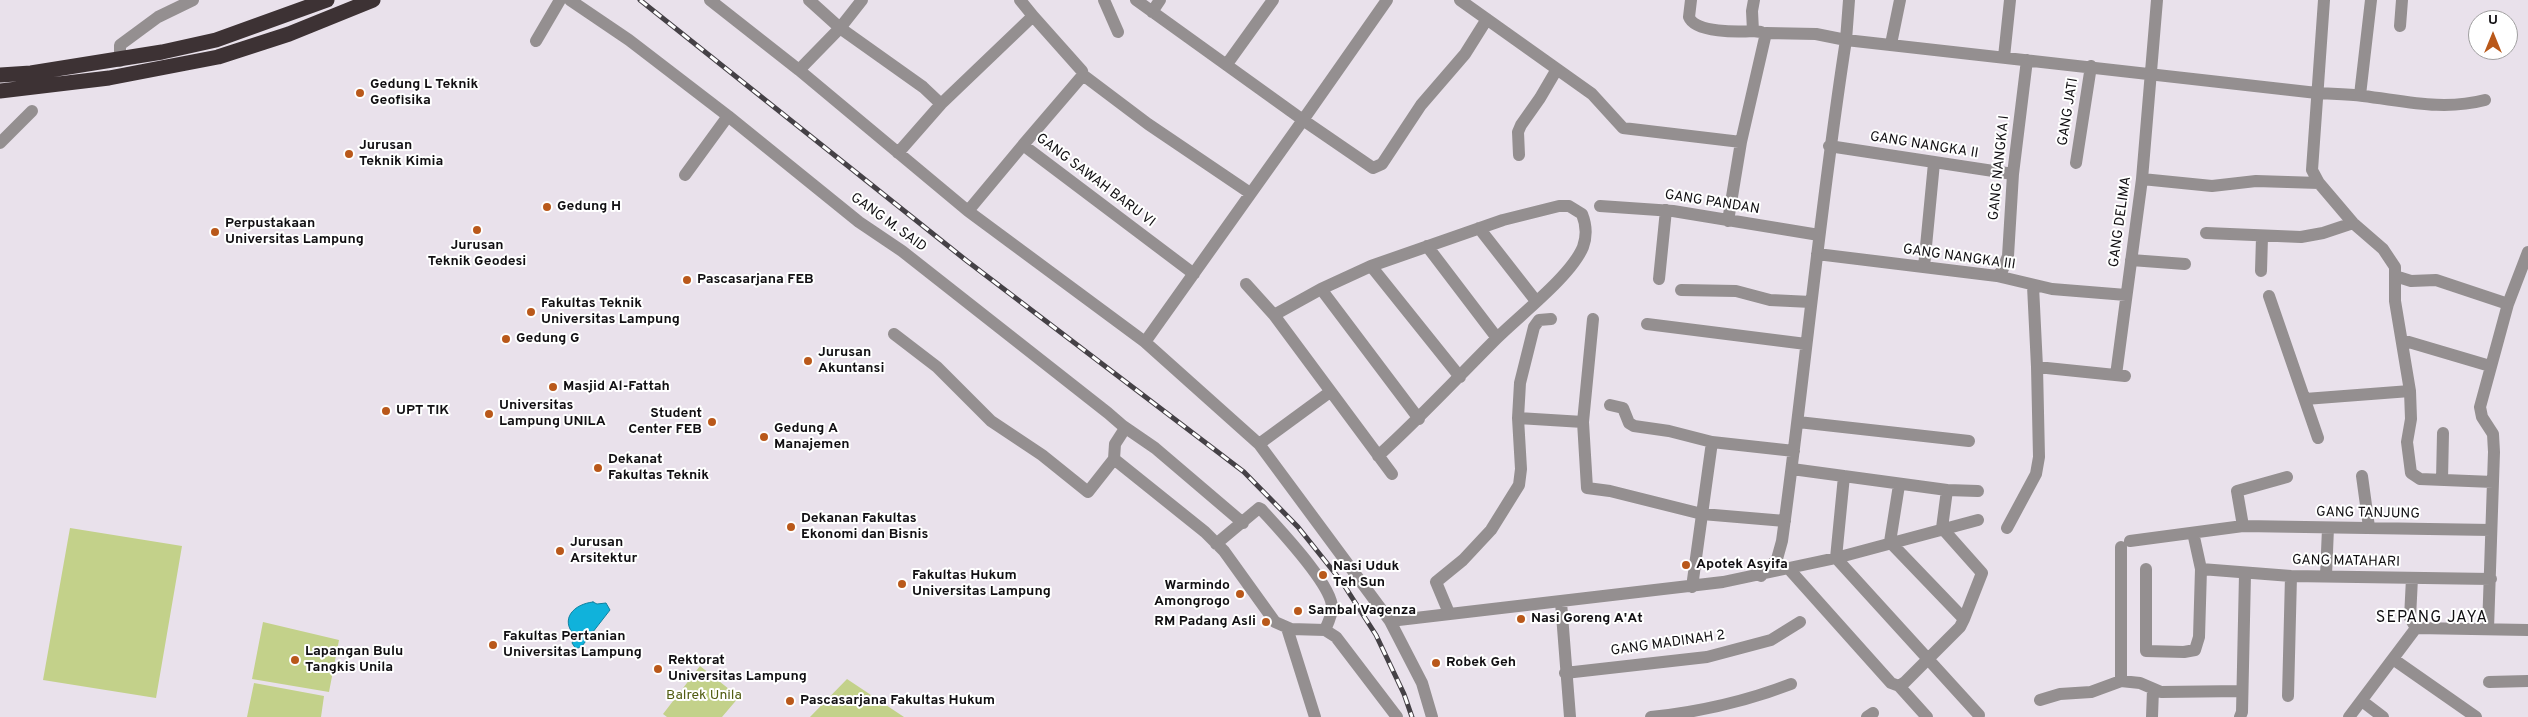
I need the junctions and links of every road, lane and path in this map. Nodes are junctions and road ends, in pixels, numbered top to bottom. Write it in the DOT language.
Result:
graph roads {
  1 [pos="193,0"];
  2 [pos="327,0"];
  3 [pos="373,0"];
  4 [pos="560,0"];
  5 [pos="570,0"];
  6 [pos="710,0"];
  7 [pos="809,0"];
  8 [pos="862,0"];
  9 [pos="1020,0"];
  10 [pos="1104,0"];
  11 [pos="1136,0"];
  12 [pos="1160,0"];
  13 [pos="1273,0"];
  14 [pos="1387,0"];
  15 [pos="1460,0"];
  16 [pos="1691,0"];
  17 [pos="1754,0"];
  18 [pos="1849,0"];
  19 [pos="1900,0"];
  20 [pos="2010,0"];
  21 [pos="2157,0"];
  22 [pos="2324,0"];
  23 [pos="2371,0"];
  24 [pos="2402,0"];
  25 [pos="1152,12"];
  26 [pos="1033,16"];
  27 [pos="1487,20"];
  28 [pos="2400,26"];
  29 [pos="840,28"];
  30 [pos="1118,32"];
  31 [pos="1759,32"];
  32 [pos="1846,40"];
  33 [pos="536,41"];
  34 [pos="1891,44"];
  35 [pos="2004,57"];
  36 [pos="2027,60"];
  37 [pos="120,61"];
  38 [pos="1227,64"];
  39 [pos="2091,66"];
  40 [pos="1557,69"];
  41 [pos="799,70"];
  42 [pos="2152,73"];
  43 [pos="0,75"];
  44 [pos="1084,75"];
  45 [pos="0,91"];
  46 [pos="2317,93"];
  47 [pos="2360,95"];
  48 [pos="2485,100"];
  49 [pos="941,104"];
  50 [pos="32,111"];
  51 [pos="728,116"];
  52 [pos="1303,120"];
  53 [pos="1741,142"];
  54 [pos="0,143"];
  55 [pos="1022,145"];
  56 [pos="1829,146"];
  57 [pos="898,153"];
  58 [pos="1519,155"];
  59 [pos="1934,163"];
  60 [pos="2076,163"];
  61 [pos="2014,174"];
  62 [pos="685,176"];
  63 [pos="2142,179"];
  64 [pos="2318,183"];
  65 [pos="1250,193"];
  66 [pos="1600,206"];
  67 [pos="1666,210"];
  68 [pos="968,211"];
  69 [pos="1728,221"];
  70 [pos="2353,223"];
  71 [pos="1479,228"];
  72 [pos="2206,233"];
  73 [pos="1819,236"];
  74 [pos="2262,237"];
  75 [pos="1427,246"];
  76 [pos="2528,252"];
  77 [pos="1817,254"];
  78 [pos="2131,260"];
  79 [pos="2185,264"];
  80 [pos="1371,266"];
  81 [pos="1924,267"];
  82 [pos="2261,271"];
  83 [pos="1194,274"];
  84 [pos="1997,276"];
  85 [pos="2396,276"];
  86 [pos="1659,279"];
  87 [pos="1246,284"];
  88 [pos="2033,286"];
  89 [pos="1320,289"];
  90 [pos="1681,290"];
  91 [pos="2126,296"];
  92 [pos="2269,296"];
  93 [pos="1536,301"];
  94 [pos="1811,302"];
  95 [pos="2508,304"];
  96 [pos="1274,315"];
  97 [pos="1551,319"];
  98 [pos="1593,319"];
  99 [pos="1648,324"];
  100 [pos="894,334"];
  101 [pos="1496,338"];
  102 [pos="2402,340"];
  103 [pos="1145,342"];
  104 [pos="1806,344"];
  105 [pos="2037,366"];
  106 [pos="2490,366"];
  107 [pos="1460,377"];
  108 [pos="1330,392"];
  109 [pos="2410,392"];
  110 [pos="2305,399"];
  111 [pos="1610,405"];
  112 [pos="1518,418"];
  113 [pos="1419,419"];
  114 [pos="1583,422"];
  115 [pos="1798,422"];
  116 [pos="1123,426"];
  117 [pos="2443,433"];
  118 [pos="2318,438"];
  119 [pos="1969,441"];
  120 [pos="1712,442"];
  121 [pos="1260,444"];
  122 [pos="1794,451"];
  123 [pos="1378,456"];
  124 [pos="1114,459"];
  125 [pos="1792,469"];
  126 [pos="1392,474"];
  127 [pos="1844,476"];
  128 [pos="2362,476"];
  129 [pos="2287,477"];
  130 [pos="2442,480"];
  131 [pos="2494,482"];
  132 [pos="1899,485"];
  133 [pos="1947,490"];
  134 [pos="1978,491"];
  135 [pos="1702,514"];
  136 [pos="1978,520"];
  137 [pos="1785,521"];
  138 [pos="1243,523"];
  139 [pos="2243,526"];
  140 [pos="2369,527"];
  141 [pos="1942,528"];
  142 [pos="2007,528"];
  143 [pos="2328,528"];
  144 [pos="2491,530"];
  145 [pos="2194,537"];
  146 [pos="1890,542"];
  147 [pos="1216,544"];
  148 [pos="1836,558"];
  149 [pos="1789,568"];
  150 [pos="2146,568"];
  151 [pos="2200,569"];
  152 [pos="2245,574"];
  153 [pos="1761,576"];
  154 [pos="2291,576"];
  155 [pos="2326,576"];
  156 [pos="2412,578"];
  157 [pos="2490,579"];
  158 [pos="1692,587"];
  159 [pos="1561,602"];
  160 [pos="1449,613"];
  161 [pos="1964,619"];
  162 [pos="1390,621"];
  163 [pos="1800,622"];
  164 [pos="1287,628"];
  165 [pos="2416,628"];
  166 [pos="2488,629"];
  167 [pos="1325,630"];
  168 [pos="2528,630"];
  169 [pos="2393,658"];
  170 [pos="1929,659"];
  171 [pos="1566,673"];
  172 [pos="2121,681"];
  173 [pos="2528,681"];
  174 [pos="2489,682"];
  175 [pos="1791,684"];
  176 [pos="1899,686"];
  177 [pos="2154,690"];
  178 [pos="2242,691"];
  179 [pos="2288,696"];
  180 [pos="2040,700"];
  181 [pos="2362,701"];
  182 [pos="1979,715"];
  183 [pos="1674,716"];
  184 [pos="1314,717"];
  185 [pos="1397,717"];
  186 [pos="1432,717"];
  187 [pos="1570,717"];
  188 [pos="1651,717"];
  189 [pos="1927,717"];
  190 [pos="2152,717"];
  191 [pos="2240,717"];
  192 [pos="2349,717"];
  193 [pos="2383,717"];
  194 [pos="2476,717"];
  1 -- 37 [label="street"];
  2 -- 37 [label="highway"];
  3 -- 45 [label="highway"];
  4 -- 33 [label="street"];
  5 -- 51 [label="street, GANG M. SAID"];
  6 -- 41 [label="street"];
  7 -- 29 [label="street"];
  8 -- 29 [label="street"];
  9 -- 26 [label="street"];
  10 -- 30 [label="street"];
  11 -- 25 [label="street"];
  12 -- 25 [label="street"];
  13 -- 38 [label="street"];
  14 -- 52 [label="street"];
  15 -- 27 [label="street"];
  16 -- 31 [label="street"];
  17 -- 31 [label="street"];
  18 -- 32 [label="street"];
  19 -- 34 [label="street"];
  20 -- 35 [label="street"];
  21 -- 42 [label="street, GANG DELIMA"];
  22 -- 46 [label="street"];
  23 -- 47 [label="street"];
  24 -- 28 [label="street"];
  25 -- 38 [label="street"];
  26 -- 44 [label="street"];
  26 -- 49 [label="street"];
  27 -- 40 [label="street"];
  27 -- 52 [label="street"];
  29 -- 41 [label="street"];
  29 -- 49 [label="street"];
  31 -- 32 [label="street"];
  31 -- 53 [label="street"];
  32 -- 34 [label="street"];
  32 -- 56 [label="street"];
  34 -- 35 [label="street"];
  35 -- 36 [label="street"];
  36 -- 39 [label="street"];
  36 -- 61 [label="street, GANG NANGKA I"];
  37 -- 43 [label="highway"];
  38 -- 52 [label="street"];
  39 -- 42 [label="street"];
  39 -- 60 [label="street, GANG JATI"];
  40 -- 53 [label="street"];
  40 -- 58 [label="street"];
  41 -- 57 [label="street"];
  42 -- 46 [label="street"];
  42 -- 63 [label="street, GANG DELIMA"];
  44 -- 55 [label="street"];
  44 -- 65 [label="street"];
  46 -- 47 [label="street"];
  46 -- 64 [label="street"];
  47 -- 48 [label="street"];
  49 -- 57 [label="street"];
  50 -- 54 [label="street"];
  51 -- 62 [label="street"];
  51 -- 116 [label="street, GANG M. SAID"];
  52 -- 65 [label="street"];
  53 -- 69 [label="street"];
  55 -- 68 [label="street, GANG SAWAH BARU VI"];
  55 -- 83 [label="street, GANG SAWAH BARU VI"];
  56 -- 59 [label="street, GANG NANGKA II"];
  56 -- 73 [label="street"];
  57 -- 68 [label="street"];
  59 -- 61 [label="street, GANG NANGKA II"];
  59 -- 81 [label="street"];
  61 -- 84 [label="street, GANG NANGKA I"];
  63 -- 64 [label="street"];
  63 -- 78 [label="street, GANG DELIMA"];
  64 -- 70 [label="street"];
  65 -- 83 [label="street"];
  66 -- 67 [label="street, GANG PANDAN"];
  67 -- 69 [label="street, GANG PANDAN"];
  67 -- 86 [label="street"];
  68 -- 103 [label="street"];
  69 -- 73 [label="street, GANG PANDAN"];
  70 -- 74 [label="street"];
  70 -- 85 [label="street"];
  71 -- 75 [label="street"];
  71 -- 93 [label="street"];
  71 -- 93 [label="street"];
  72 -- 74 [label="street"];
  73 -- 77 [label="street"];
  74 -- 82 [label="street"];
  75 -- 80 [label="street"];
  75 -- 101 [label="street"];
  76 -- 95 [label="street"];
  77 -- 81 [label="street, GANG NANGKA III"];
  77 -- 94 [label="street"];
  78 -- 79 [label="street"];
  78 -- 91 [label="street, GANG DELIMA"];
  80 -- 89 [label="street"];
  80 -- 107 [label="street"];
  81 -- 84 [label="street, GANG NANGKA III"];
  83 -- 103 [label="street"];
  84 -- 88 [label="street, GANG NANGKA III"];
  85 -- 95 [label="street"];
  85 -- 102 [label="street"];
  87 -- 96 [label="street"];
  88 -- 91 [label="street, GANG NANGKA III"];
  88 -- 105 [label="street"];
  89 -- 96 [label="street"];
  89 -- 113 [label="street"];
  90 -- 94 [label="street"];
  91 -- 105 [label="street, GANG DELIMA"];
  92 -- 110 [label="street"];
  93 -- 101 [label="street"];
  94 -- 104 [label="street"];
  95 -- 106 [label="street"];
  96 -- 108 [label="street"];
  97 -- 112 [label="street"];
  98 -- 114 [label="street"];
  99 -- 104 [label="street"];
  100 -- 124 [label="street"];
  101 -- 107 [label="street"];
  102 -- 106 [label="street"];
  102 -- 109 [label="street"];
  103 -- 121 [label="street"];
  104 -- 115 [label="street"];
  105 -- 142 [label="street"];
  106 -- 131 [label="street"];
  107 -- 113 [label="street"];
  108 -- 121 [label="street"];
  108 -- 123 [label="street"];
  109 -- 110 [label="street"];
  109 -- 130 [label="street"];
  110 -- 118 [label="street"];
  111 -- 120 [label="street"];
  112 -- 114 [label="street"];
  112 -- 160 [label="street"];
  113 -- 123 [label="street"];
  114 -- 135 [label="street"];
  115 -- 119 [label="street"];
  115 -- 122 [label="street"];
  116 -- 124 [label="street"];
  116 -- 138 [label="street, GANG M. SAID"];
  117 -- 130 [label="street"];
  120 -- 122 [label="street"];
  120 -- 135 [label="street"];
  121 -- 162 [label="street"];
  122 -- 125 [label="street"];
  123 -- 126 [label="street"];
  124 -- 147 [label="street"];
  125 -- 127 [label="street"];
  125 -- 137 [label="street"];
  127 -- 132 [label="street"];
  127 -- 148 [label="street"];
  128 -- 140 [label="street"];
  129 -- 139 [label="street"];
  130 -- 131 [label="street"];
  131 -- 144 [label="street"];
  132 -- 133 [label="street"];
  132 -- 146 [label="street"];
  133 -- 134 [label="street"];
  133 -- 141 [label="street"];
  135 -- 137 [label="street"];
  135 -- 158 [label="street"];
  136 -- 141 [label="street"];
  137 -- 153 [label="street"];
  138 -- 147 [label="street"];
  138 -- 167 [label="street"];
  139 -- 143 [label="street, GANG TANJUNG"];
  139 -- 172 [label="street, GANG TANJUNG"];
  140 -- 143 [label="street, GANG TANJUNG"];
  140 -- 144 [label="street, GANG TANJUNG"];
  141 -- 146 [label="street"];
  141 -- 161 [label="street"];
  143 -- 155 [label="street"];
  144 -- 157 [label="street"];
  145 -- 151 [label="street"];
  146 -- 148 [label="street"];
  146 -- 161 [label="street"];
  147 -- 164 [label="street"];
  148 -- 149 [label="street"];
  148 -- 170 [label="street"];
  149 -- 153 [label="street"];
  149 -- 176 [label="street"];
  150 -- 151 [label="street"];
  151 -- 152 [label="street, GANG MATAHARI"];
  152 -- 154 [label="street, GANG MATAHARI"];
  152 -- 178 [label="street"];
  153 -- 158 [label="street"];
  154 -- 155 [label="street, GANG MATAHARI"];
  154 -- 179 [label="street"];
  155 -- 156 [label="street, GANG MATAHARI"];
  156 -- 157 [label="street, GANG MATAHARI"];
  156 -- 165 [label="street"];
  157 -- 166 [label="street"];
  158 -- 159 [label="street"];
  159 -- 160 [label="street"];
  159 -- 171 [label="street"];
  160 -- 162 [label="street"];
  161 -- 170 [label="street"];
  162 -- 186 [label="street"];
  163 -- 171 [label="street, GANG MADINAH 2"];
  164 -- 167 [label="street"];
  164 -- 184 [label="street"];
  165 -- 166 [label="street"];
  165 -- 169 [label="street"];
  166 -- 168 [label="street"];
  167 -- 185 [label="street"];
  169 -- 181 [label="street"];
  169 -- 194 [label="street"];
  170 -- 176 [label="street"];
  170 -- 182 [label="street"];
  171 -- 187 [label="street"];
  172 -- 177 [label="street"];
  172 -- 180 [label="street"];
  173 -- 174 [label="street"];
  175 -- 183 [label="street"];
  176 -- 189 [label="street"];
  177 -- 178 [label="street"];
  177 -- 190 [label="street"];
  178 -- 191 [label="street"];
  181 -- 192 [label="street"];
  181 -- 193 [label="street"];
  183 -- 188 [label="street"];
}
